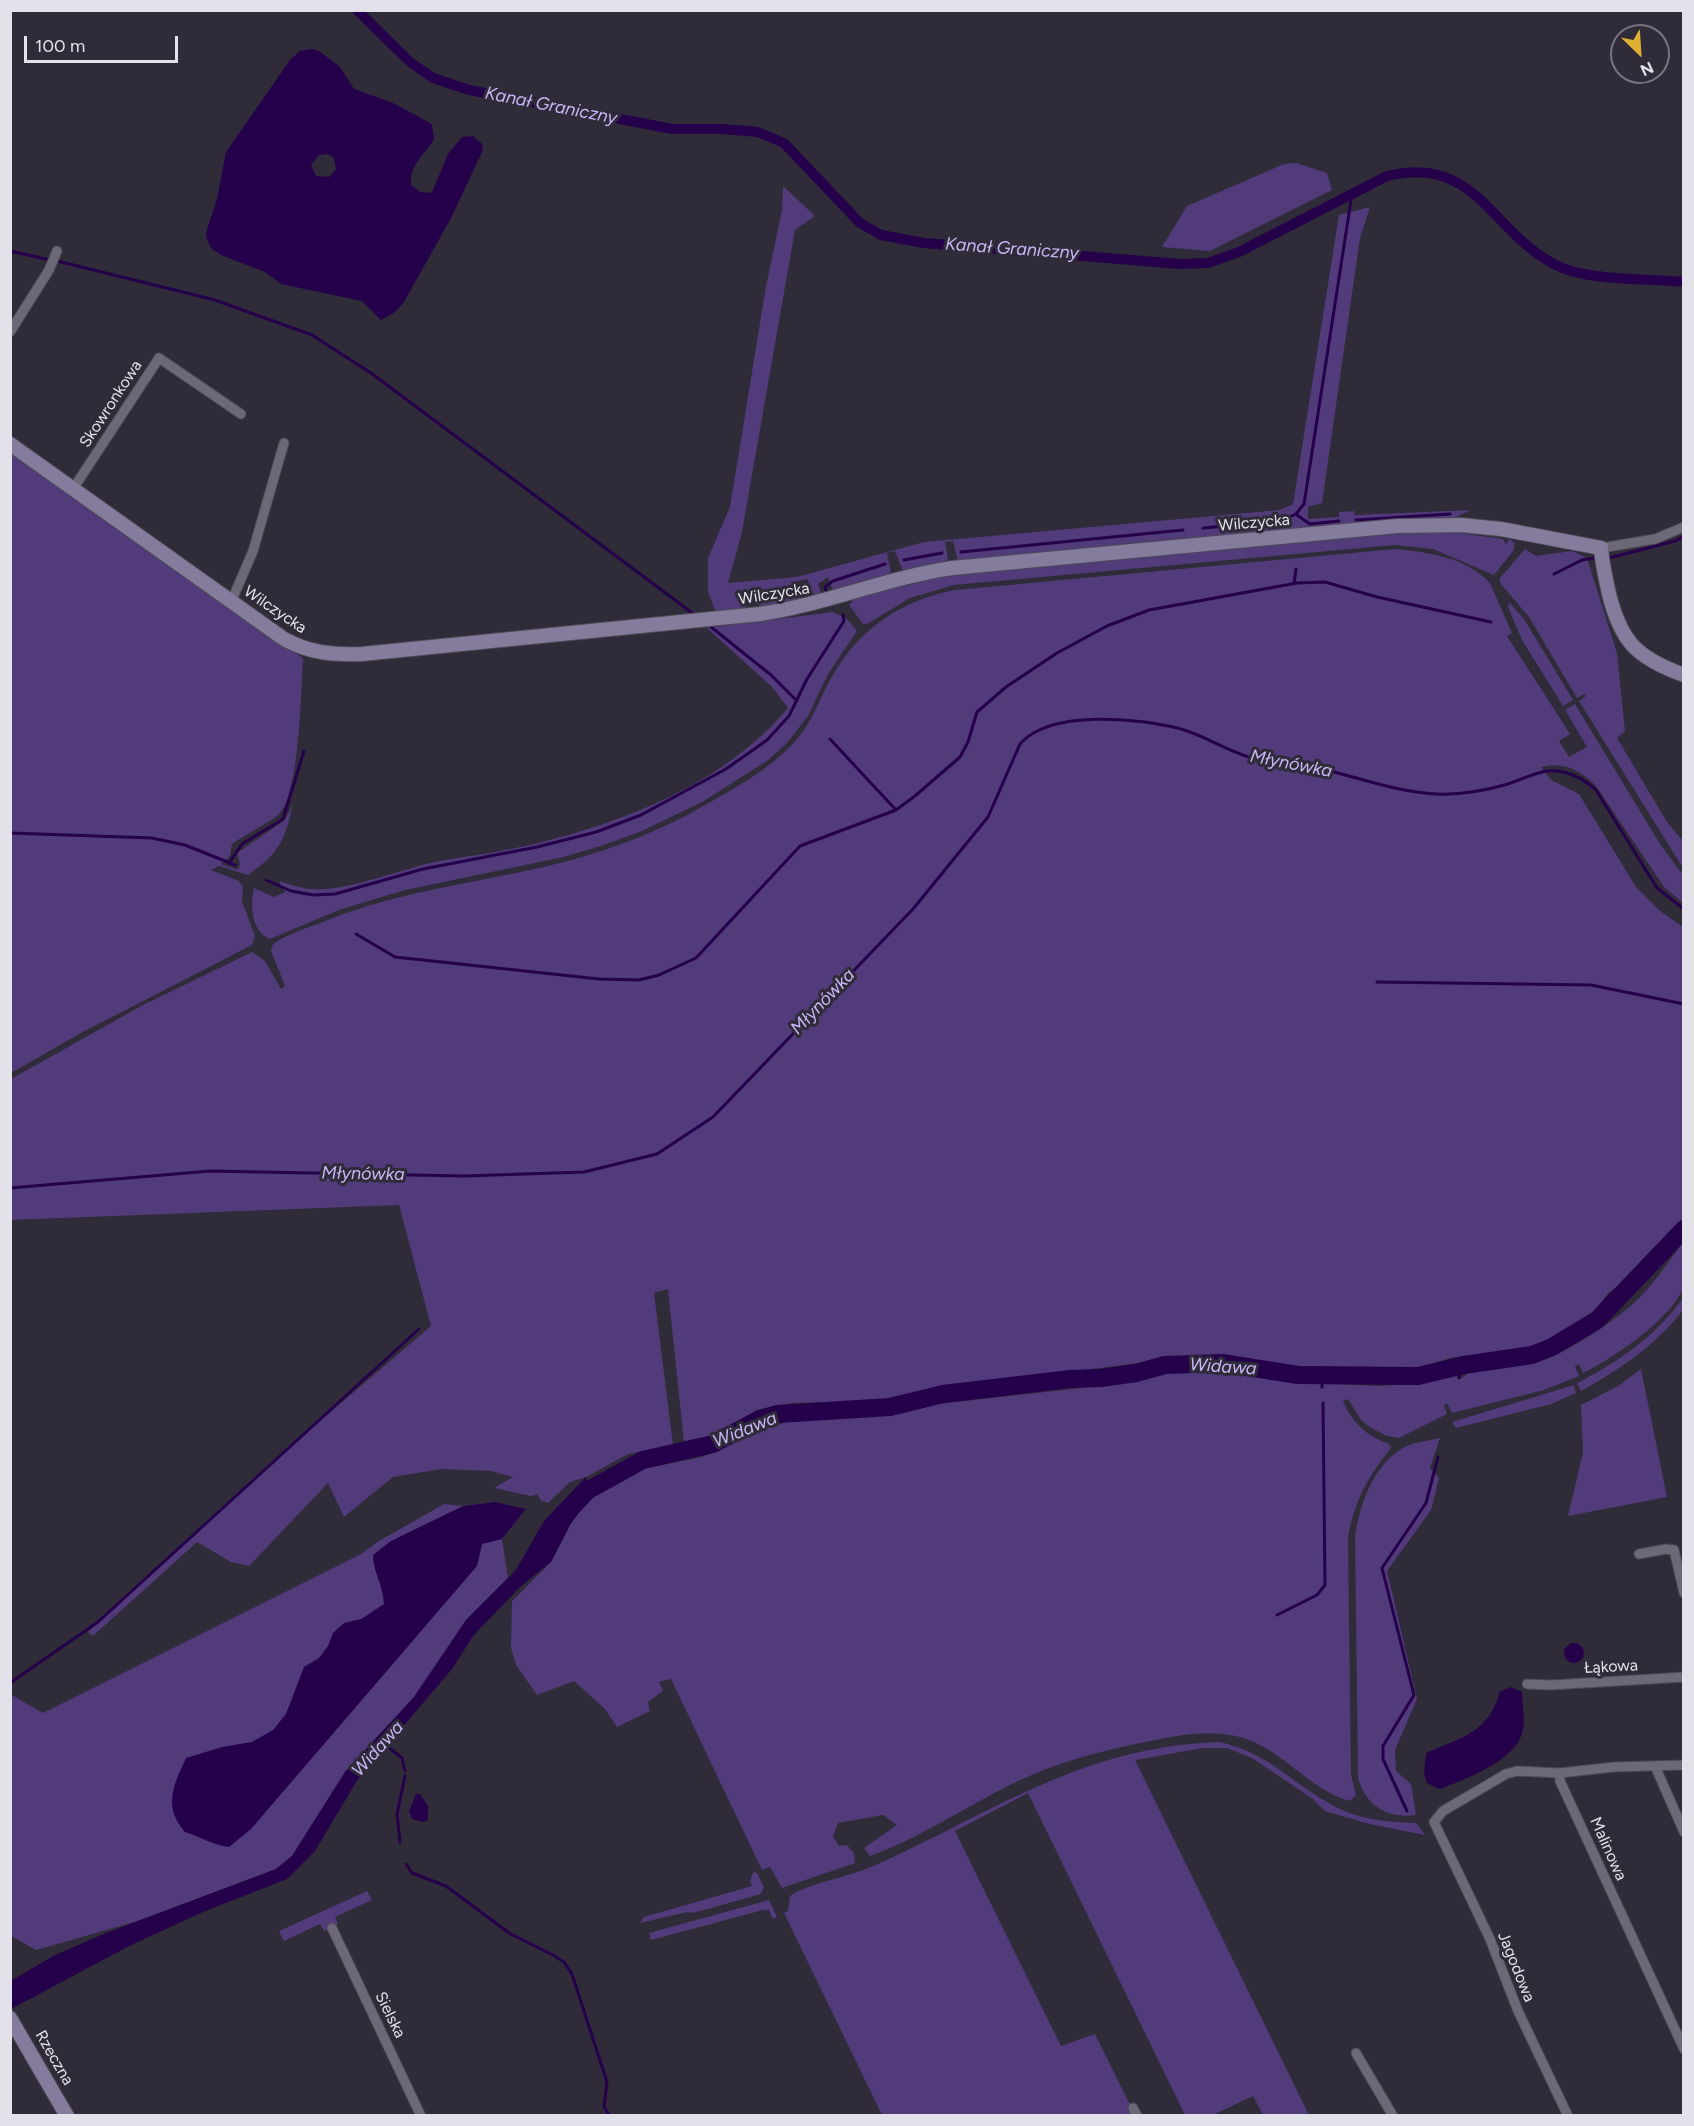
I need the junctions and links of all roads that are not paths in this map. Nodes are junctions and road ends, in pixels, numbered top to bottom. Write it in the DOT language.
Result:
graph roads {
  1 [pos="57,251"];
  2 [pos="10,332"];
  3 [pos="241,414"];
  4 [pos="284,443"];
  5 [pos="10,444"];
  6 [pos="73,489"];
  7 [pos="1683,527"];
  8 [pos="1601,548"];
  9 [pos="232,600"];
  10 [pos="1683,675"];
  11 [pos="1639,1554"];
  12 [pos="1683,1593"];
  13 [pos="1683,1677"];
  14 [pos="1527,1684"];
  15 [pos="1683,1765"];
  16 [pos="1655,1766"];
  17 [pos="1560,1773"];
  18 [pos="1683,1832"];
  19 [pos="332,1928"];
  20 [pos="10,2018"];
  21 [pos="1683,2049"];
  22 [pos="1356,2053"];
  23 [pos="68,2115"];
  24 [pos="421,2115"];
  25 [pos="1392,2115"];
  26 [pos="1568,2115"];
  1 -- 2 [label="street"];
  3 -- 6 [label="street, Skowronkowa"];
  4 -- 9 [label="street"];
  5 -- 6 [label="street, Wilczycka"];
  6 -- 9 [label="street, Wilczycka"];
  7 -- 8 [label="street, Wilczycka"];
  8 -- 9 [label="street, Wilczycka"];
  8 -- 10 [label="street"];
  11 -- 12 [label="street"];
  13 -- 14 [label="street, Łąkowa"];
  15 -- 16 [label="street"];
  16 -- 17 [label="street"];
  16 -- 18 [label="street"];
  17 -- 21 [label="street, Malinowa"];
  17 -- 26 [label="street, Jagodowa"];
  19 -- 24 [label="street, Sielska"];
  20 -- 23 [label="street, Rzeczna"];
  22 -- 25 [label="street"];
}
